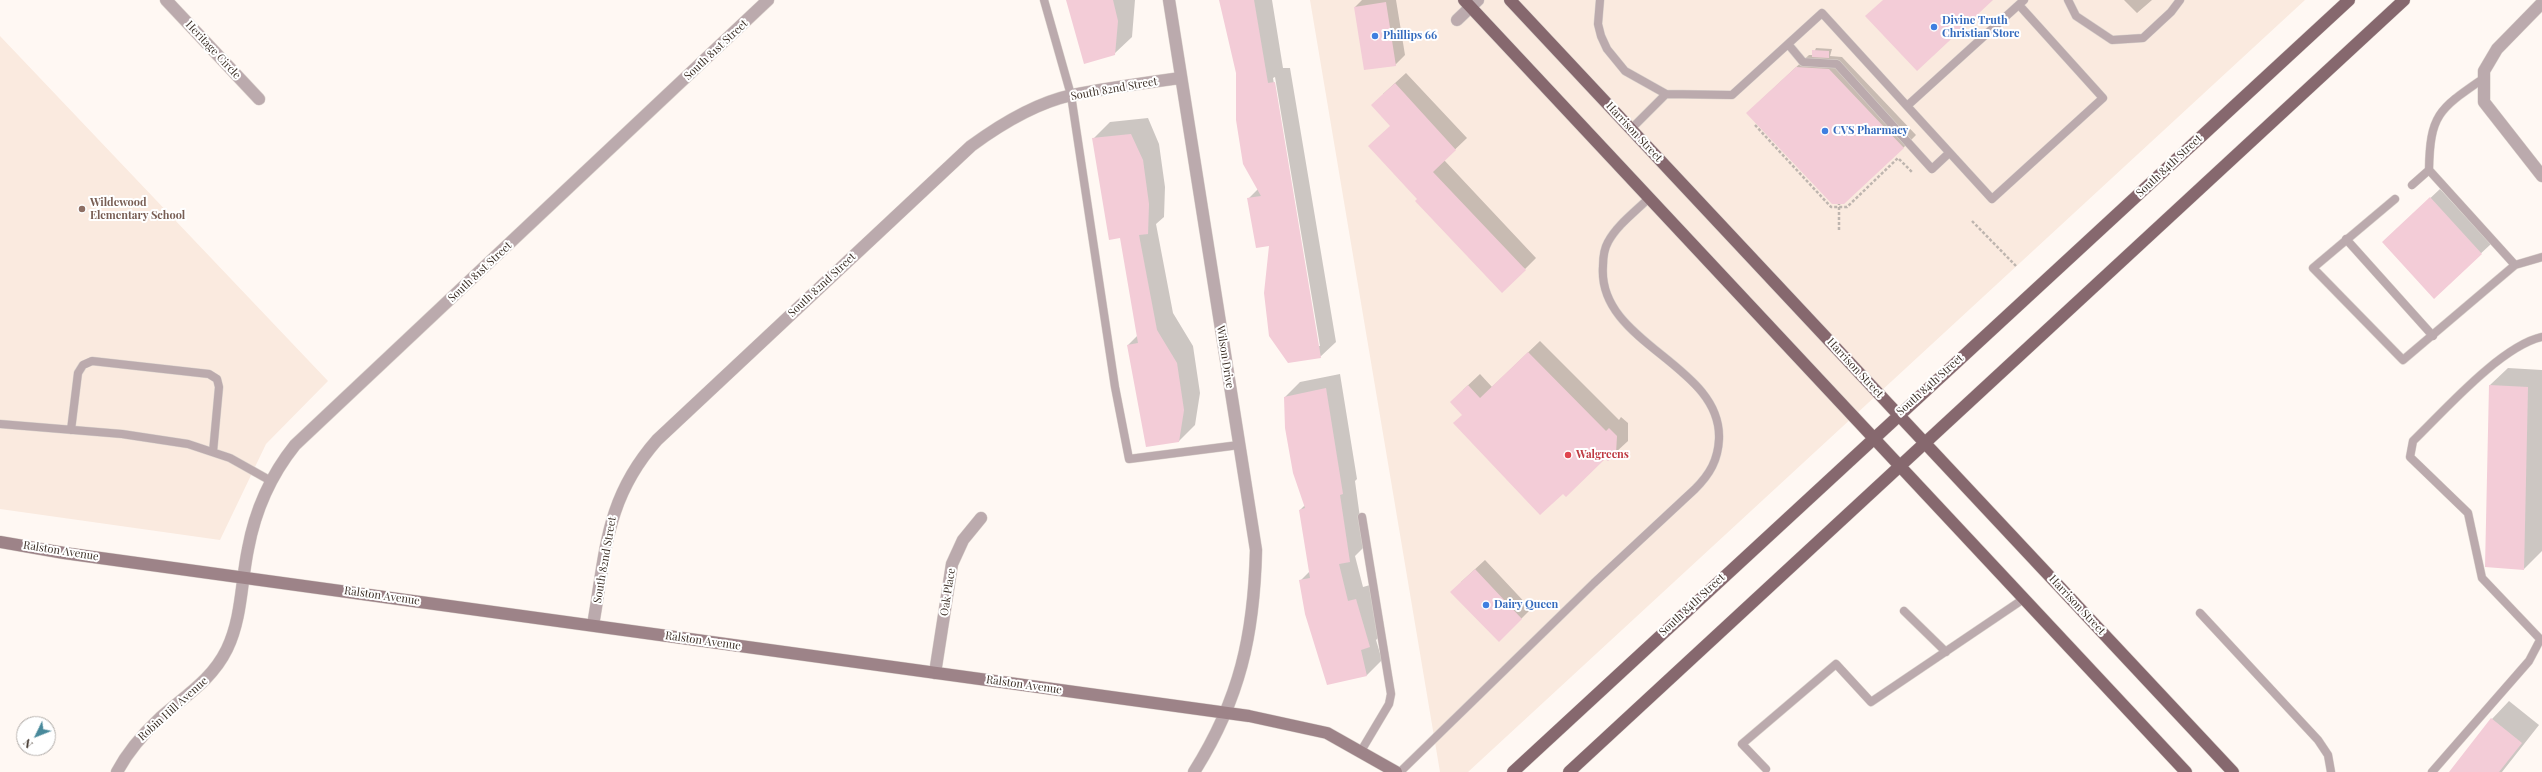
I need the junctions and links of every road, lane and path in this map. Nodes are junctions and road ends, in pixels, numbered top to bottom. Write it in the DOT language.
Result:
graph roads {
  1 [pos="166,0"];
  2 [pos="768,0"];
  3 [pos="1044,0"];
  4 [pos="1169,0"];
  5 [pos="1510,0"];
  6 [pos="1600,0"];
  7 [pos="2068,0"];
  8 [pos="2180,0"];
  9 [pos="2349,0"];
  10 [pos="2404,0"];
  11 [pos="1470,2"];
  12 [pos="2021,3"];
  13 [pos="2542,3"];
  14 [pos="1457,20"];
  15 [pos="1788,44"];
  16 [pos="1180,78"];
  17 [pos="2484,78"];
  18 [pos="1666,94"];
  19 [pos="1071,96"];
  20 [pos="260,99"];
  21 [pos="1907,106"];
  22 [pos="1755,125"];
  23 [pos="1631,129"];
  24 [pos="1949,153"];
  25 [pos="2429,170"];
  26 [pos="1912,172"];
  27 [pos="2542,174"];
  28 [pos="2412,185"];
  29 [pos="1649,198"];
  30 [pos="2395,199"];
  31 [pos="1839,206"];
  32 [pos="1972,221"];
  33 [pos="1839,230"];
  34 [pos="2346,240"];
  35 [pos="2542,257"];
  36 [pos="2515,265"];
  37 [pos="2016,266"];
  38 [pos="2433,336"];
  39 [pos="2542,337"];
  40 [pos="1898,414"];
  41 [pos="0,424"];
  42 [pos="71,430"];
  43 [pos="1874,437"];
  44 [pos="1924,442"];
  45 [pos="1240,445"];
  46 [pos="213,452"];
  47 [pos="1899,464"];
  48 [pos="271,481"];
  49 [pos="1362,517"];
  50 [pos="981,518"];
  51 [pos="0,542"];
  52 [pos="244,576"];
  53 [pos="2024,598"];
  54 [pos="1904,611"];
  55 [pos="2200,613"];
  56 [pos="593,626"];
  57 [pos="2541,641"];
  58 [pos="1946,652"];
  59 [pos="935,673"];
  60 [pos="1225,712"];
  61 [pos="1361,751"];
  62 [pos="1766,769"];
  63 [pos="117,772"];
  64 [pos="1194,772"];
  65 [pos="1396,772"];
  66 [pos="1400,772"];
  67 [pos="1513,772"];
  68 [pos="1569,772"];
  69 [pos="2186,772"];
  70 [pos="2233,772"];
  71 [pos="2331,772"];
  72 [pos="2432,772"];
  1 -- 20 [label="street, Heritage Circle"];
  2 -- 48 [label="street, South 81st Street"];
  3 -- 19 [label="lane"];
  4 -- 16 [label="street, Wilson Drive"];
  5 -- 23 [label="main road, Harrison Street"];
  6 -- 18 [label="lane"];
  7 -- 8 [label="lane"];
  9 -- 40 [label="main road, South 84th Street"];
  10 -- 44 [label="main road"];
  11 -- 14 [label="street"];
  11 -- 29 [label="main road"];
  12 -- 21 [label="lane"];
  12 -- 24 [label="lane"];
  13 -- 17 [label="street"];
  15 -- 18 [label="lane"];
  15 -- 21 [label="lane"];
  15 -- 24 [label="lane"];
  16 -- 19 [label="street, South 82nd Street"];
  16 -- 45 [label="street, Wilson Drive"];
  17 -- 25 [label="lane"];
  17 -- 27 [label="street"];
  18 -- 23 [label="lane"];
  19 -- 45 [label="lane"];
  19 -- 56 [label="street, South 82nd Street"];
  21 -- 24 [label="lane"];
  22 -- 31 [label="path"];
  23 -- 40 [label="main road, Harrison Street"];
  25 -- 28 [label="lane"];
  25 -- 36 [label="lane"];
  26 -- 31 [label="path"];
  29 -- 43 [label="main road"];
  29 -- 66 [label="lane"];
  30 -- 34 [label="lane"];
  31 -- 33 [label="path"];
  32 -- 37 [label="path"];
  34 -- 38 [label="lane"];
  34 -- 38 [label="lane"];
  35 -- 36 [label="lane"];
  36 -- 38 [label="lane"];
  39 -- 57 [label="lane"];
  40 -- 43 [label="main road, South 84th Street"];
  40 -- 44 [label="main road, Harrison Street"];
  41 -- 42 [label="lane"];
  42 -- 46 [label="lane"];
  42 -- 46 [label="lane"];
  43 -- 47 [label="main road"];
  43 -- 67 [label="main road, South 84th Street"];
  44 -- 47 [label="main road"];
  44 -- 70 [label="main road, Harrison Street"];
  45 -- 60 [label="street, Wilson Drive"];
  46 -- 48 [label="lane"];
  47 -- 53 [label="main road"];
  47 -- 68 [label="main road"];
  48 -- 52 [label="street, South 81st Street"];
  49 -- 61 [label="lane"];
  50 -- 59 [label="street, Oak Place"];
  51 -- 52 [label="street, Ralston Avenue"];
  52 -- 56 [label="street, Ralston Avenue"];
  52 -- 63 [label="street, Robin Hill Avenue"];
  53 -- 58 [label="lane"];
  53 -- 69 [label="main road"];
  54 -- 58 [label="lane"];
  55 -- 71 [label="lane"];
  56 -- 59 [label="street, Ralston Avenue"];
  57 -- 72 [label="lane"];
  58 -- 62 [label="lane"];
  59 -- 60 [label="street, Ralston Avenue"];
  60 -- 61 [label="street, Ralston Avenue"];
  60 -- 64 [label="street, Wilson Drive"];
  61 -- 65 [label="street, Ralston Avenue"];
}
